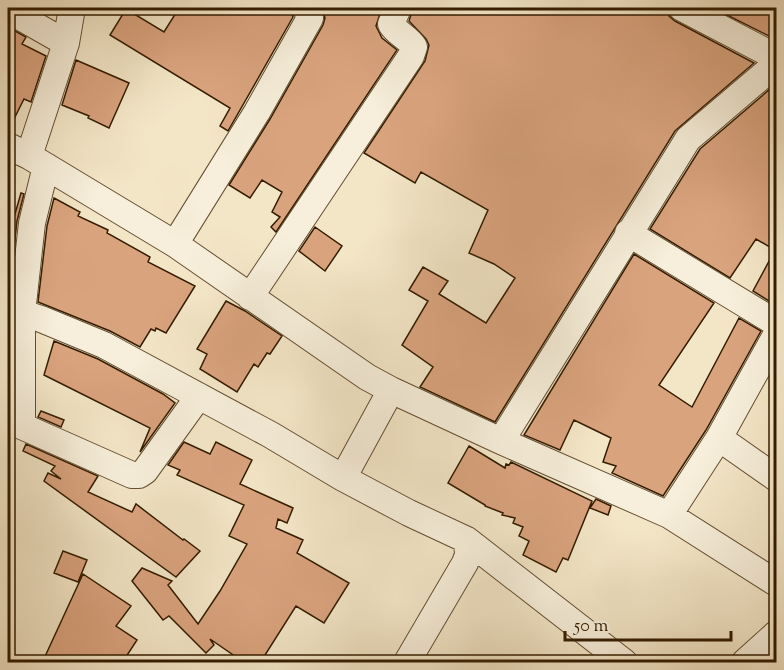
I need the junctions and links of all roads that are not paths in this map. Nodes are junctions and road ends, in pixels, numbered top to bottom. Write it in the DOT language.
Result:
graph roads {
  1 [pos="72,8"];
  2 [pos="306,8"];
  3 [pos="398,8"];
  4 [pos="682,8"];
  5 [pos="8,10"];
  6 [pos="66,43"];
  7 [pos="777,57"];
  8 [pos="777,64"];
  9 [pos="27,156"];
  10 [pos="628,233"];
  11 [pos="175,244"];
  12 [pos="250,297"];
  13 [pos="15,311"];
  14 [pos="777,323"];
  15 [pos="774,346"];
  16 [pos="391,390"];
  17 [pos="199,396"];
  18 [pos="15,423"];
  19 [pos="718,438"];
  20 [pos="501,441"];
  21 [pos="343,478"];
  22 [pos="777,478"];
  23 [pos="669,514"];
  24 [pos="467,540"];
  25 [pos="777,583"];
  26 [pos="777,634"];
  27 [pos="408,663"];
  28 [pos="624,663"];
  29 [pos="745,663"];
  1 -- 6 [label="street"];
  2 -- 11 [label="street"];
  3 -- 12 [label="street"];
  4 -- 7 [label="street"];
  5 -- 6 [label="street"];
  6 -- 9 [label="street"];
  8 -- 10 [label="street"];
  9 -- 11 [label="street"];
  9 -- 13 [label="street"];
  10 -- 14 [label="street"];
  10 -- 20 [label="street"];
  11 -- 12 [label="street"];
  12 -- 16 [label="street"];
  13 -- 17 [label="street"];
  13 -- 18 [label="street"];
  15 -- 19 [label="street"];
  16 -- 20 [label="street"];
  16 -- 21 [label="street"];
  17 -- 18 [label="street"];
  17 -- 21 [label="street"];
  19 -- 22 [label="street"];
  19 -- 23 [label="street"];
  20 -- 23 [label="street"];
  21 -- 24 [label="street"];
  23 -- 25 [label="street"];
  24 -- 27 [label="street"];
  24 -- 28 [label="street"];
  26 -- 29 [label="street"];
}
